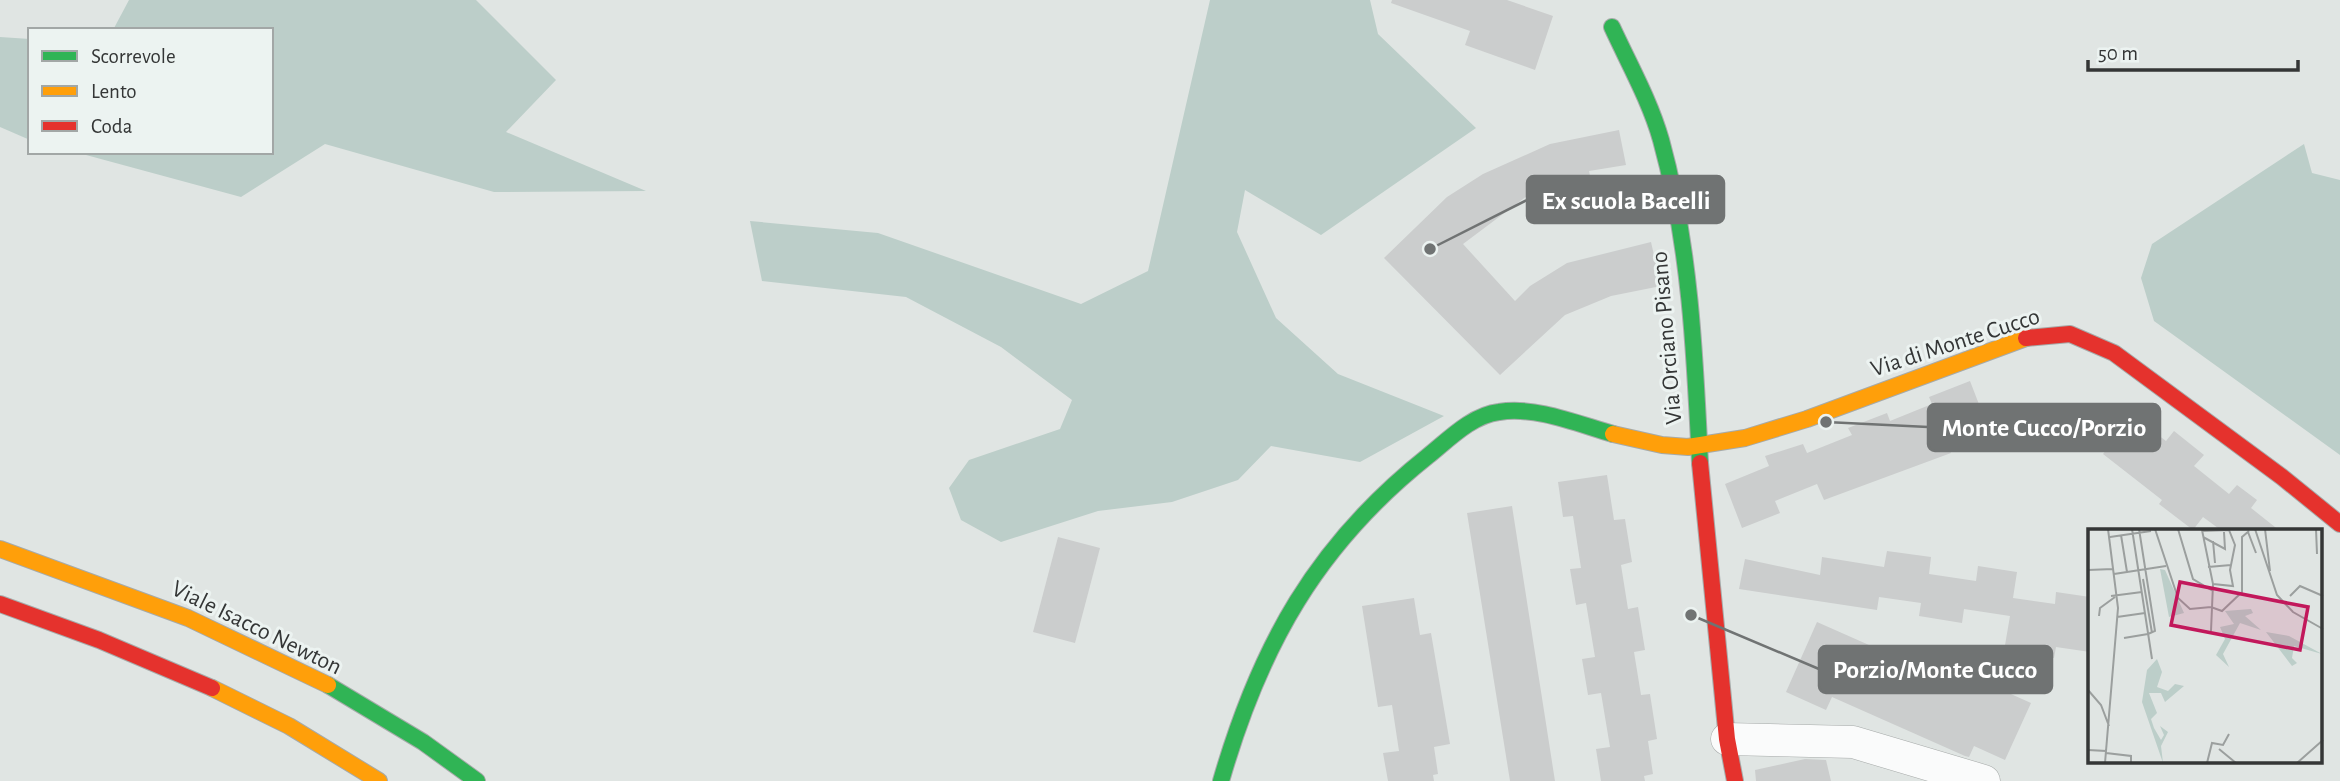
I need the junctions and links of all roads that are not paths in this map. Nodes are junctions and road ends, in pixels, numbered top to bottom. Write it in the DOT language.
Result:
graph roads {
  1 [pos="1612,27"];
  2 [pos="1699,447"];
  3 [pos="2340,524"];
  4 [pos="0,549"];
  5 [pos="0,604"];
  6 [pos="1727,739"];
  7 [pos="379,781"];
  8 [pos="477,781"];
  9 [pos="1221,781"];
  10 [pos="1735,781"];
  11 [pos="1984,781"];
  1 -- 2 [label="main road, Via Orciano Pisano"];
  2 -- 3 [label="main road, Via di Monte Cucco"];
  2 -- 6 [label="main road, Via Orciano Pisano"];
  2 -- 9 [label="main road, Via di Monte Cucco"];
  4 -- 8 [label="main road, Viale Isacco Newton"];
  5 -- 7 [label="main road"];
  6 -- 10 [label="main road, Via Orciano Pisano"];
  6 -- 11 [label="street"];
}
